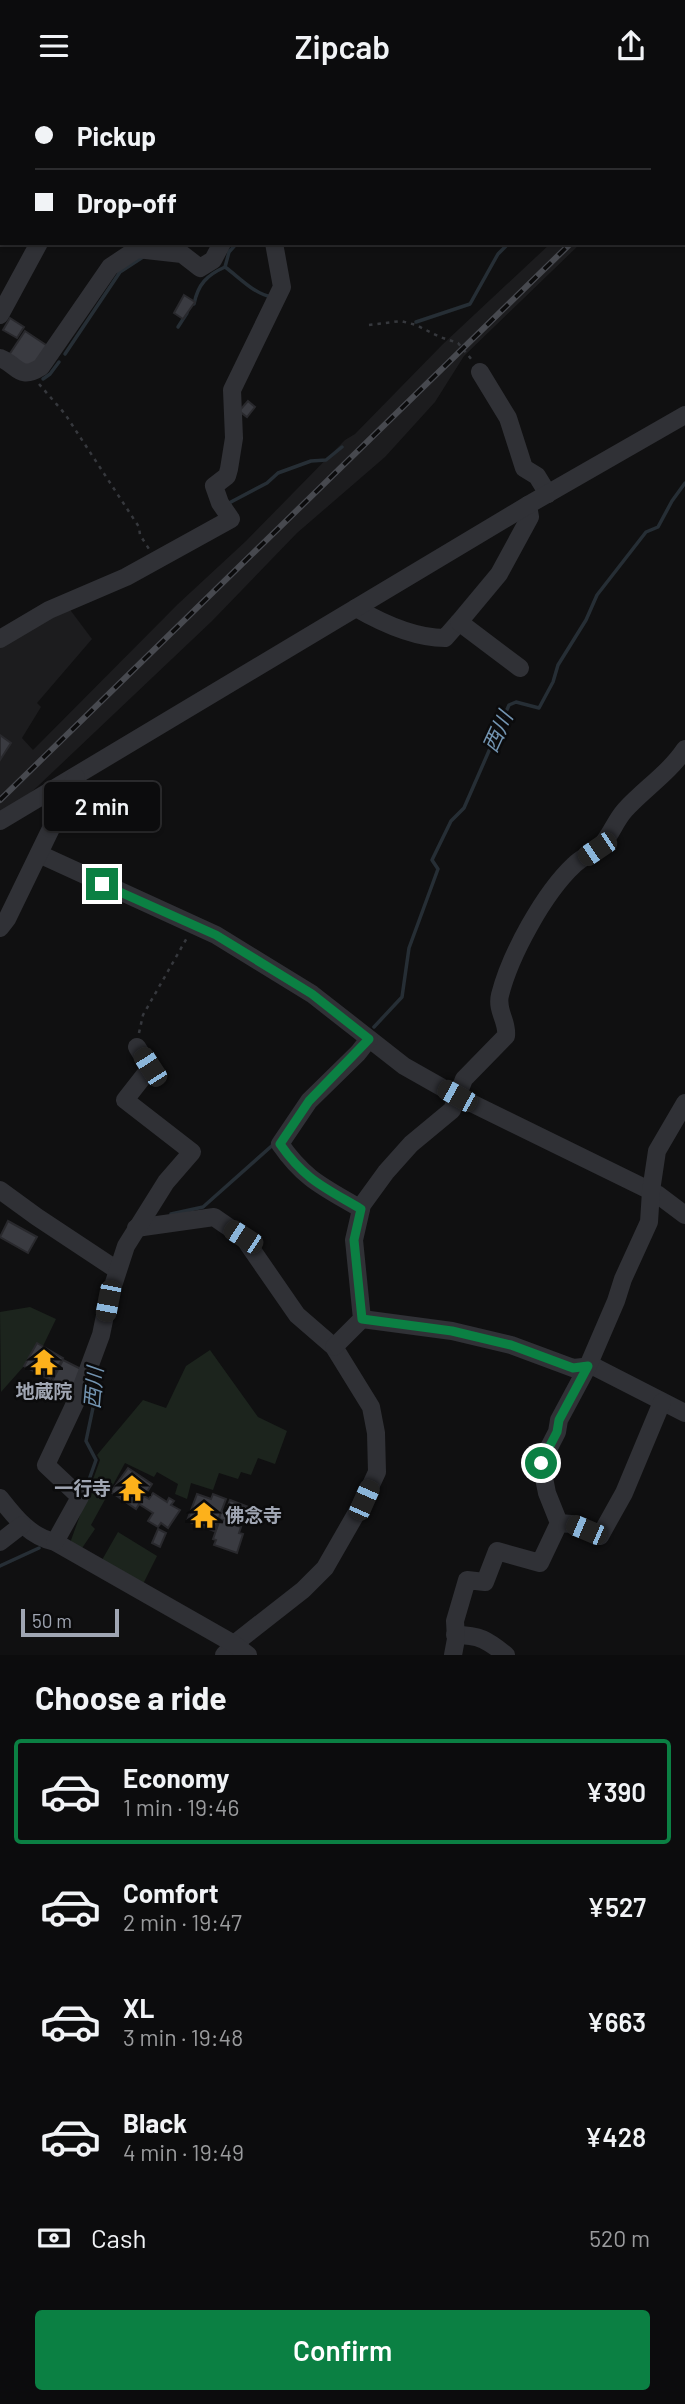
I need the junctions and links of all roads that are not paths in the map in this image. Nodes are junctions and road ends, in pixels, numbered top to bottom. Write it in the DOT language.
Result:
graph roads {
  1 [pos="38,245"];
  2 [pos="221,245"];
  3 [pos="274,245"];
  4 [pos="0,315"];
  5 [pos="0,357"];
  6 [pos="480,372"];
  7 [pos="685,415"];
  8 [pos="548,494"];
  9 [pos="528,505"];
  10 [pos="356,608"];
  11 [pos="459,622"];
  12 [pos="0,639"];
  13 [pos="520,668"];
  14 [pos="685,749"];
  15 [pos="76,777"];
  16 [pos="0,821"];
  17 [pos="39,854"];
  18 [pos="0,928"];
  19 [pos="369,1039"];
  20 [pos="137,1047"];
  21 [pos="457,1096"];
  22 [pos="685,1103"];
  23 [pos="0,1190"];
  24 [pos="651,1191"];
  25 [pos="361,1209"];
  26 [pos="685,1215"];
  27 [pos="136,1228"];
  28 [pos="117,1270"];
  29 [pos="362,1319"];
  30 [pos="334,1347"];
  31 [pos="588,1366"];
  32 [pos="662,1402"];
  33 [pos="685,1413"];
  34 [pos="0,1498"];
  35 [pos="559,1523"];
  36 [pos="22,1525"];
  37 [pos="0,1542"];
  38 [pos="55,1542"];
  39 [pos="455,1635"];
  40 [pos="235,1651"];
  41 [pos="453,1655"];
  42 [pos="506,1655"];
  1 -- 4 [label="street"];
  2 -- 5 [label="street"];
  3 -- 12 [label="street"];
  6 -- 8 [label="street"];
  7 -- 8 [label="street"];
  8 -- 9 [label="street"];
  9 -- 10 [label="street"];
  9 -- 11 [label="street"];
  10 -- 11 [label="street"];
  10 -- 15 [label="street"];
  11 -- 13 [label="street"];
  14 -- 21 [label="street"];
  15 -- 16 [label="street"];
  15 -- 17 [label="street"];
  17 -- 18 [label="street"];
  17 -- 19 [label="street"];
  19 -- 21 [label="street"];
  19 -- 25 [label="street"];
  20 -- 27 [label="street"];
  21 -- 24 [label="street"];
  21 -- 25 [label="street"];
  22 -- 24 [label="street"];
  23 -- 28 [label="street"];
  24 -- 26 [label="street"];
  24 -- 31 [label="street"];
  25 -- 29 [label="street"];
  27 -- 28 [label="street"];
  27 -- 30 [label="street"];
  28 -- 38 [label="street"];
  29 -- 30 [label="street"];
  29 -- 31 [label="street"];
  30 -- 40 [label="street"];
  31 -- 32 [label="street"];
  31 -- 35 [label="street"];
  32 -- 33 [label="street"];
  32 -- 35 [label="street"];
  34 -- 36 [label="street"];
  35 -- 39 [label="street"];
  36 -- 37 [label="street"];
  36 -- 38 [label="street"];
  38 -- 40 [label="street"];
  39 -- 41 [label="street"];
  39 -- 42 [label="street"];
}
